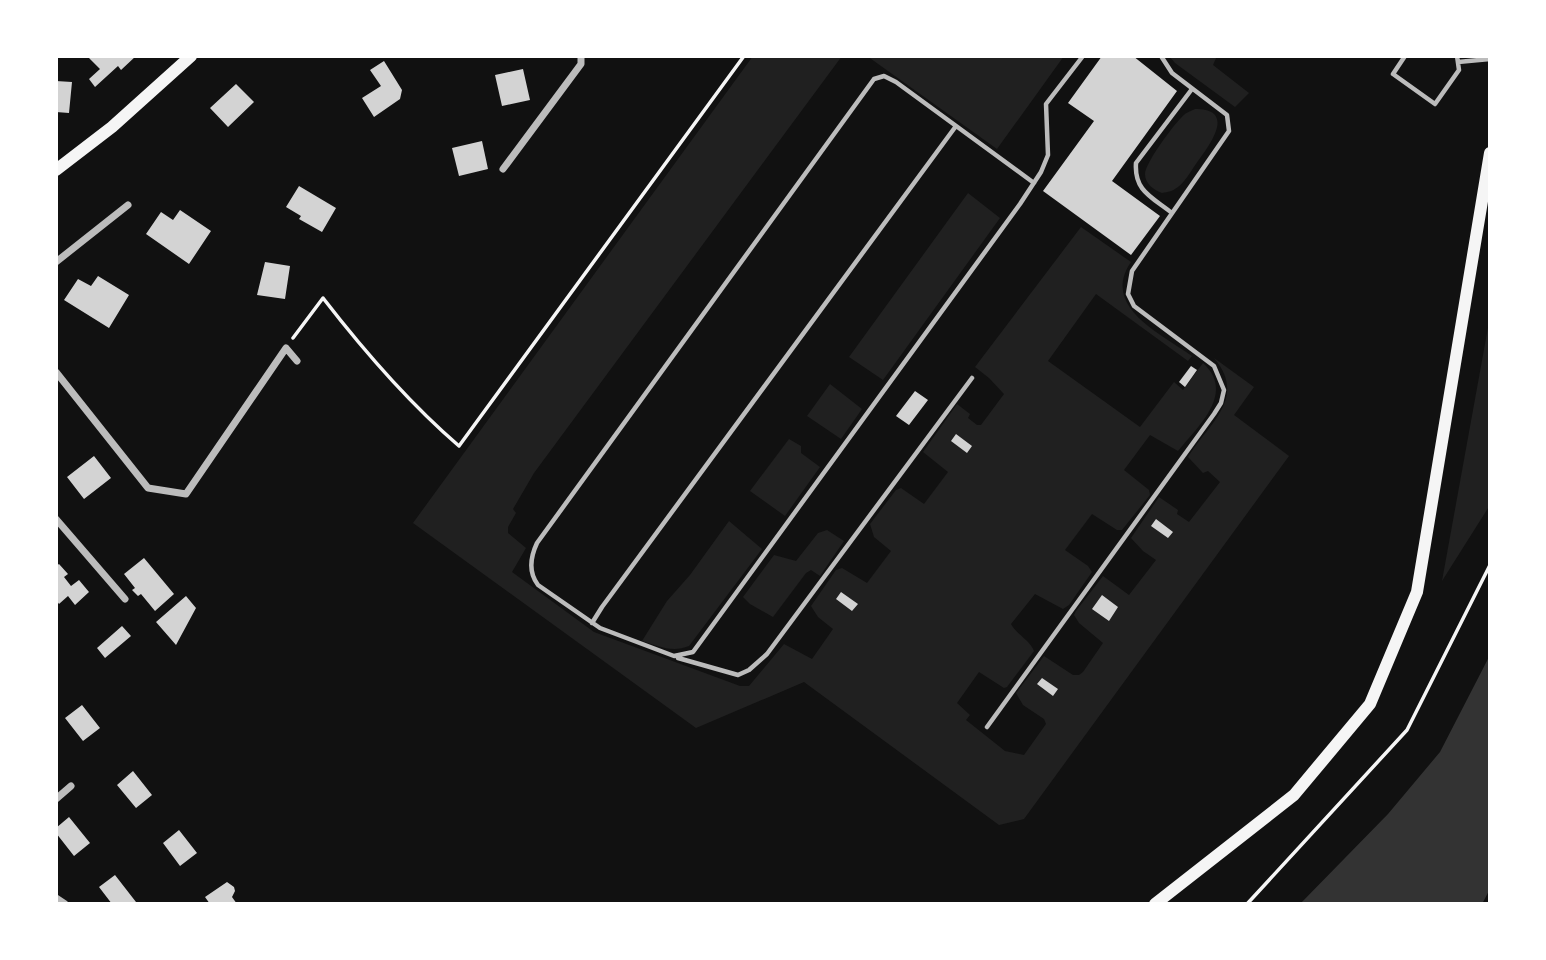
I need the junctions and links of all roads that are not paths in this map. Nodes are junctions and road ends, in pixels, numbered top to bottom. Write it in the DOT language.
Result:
graph roads {
  1 [pos="191,56"];
  2 [pos="580,56"];
  3 [pos="1083,56"];
  4 [pos="1161,56"];
  5 [pos="1405,56"];
  6 [pos="1457,59"];
  7 [pos="1490,59"];
  8 [pos="1192,89"];
  9 [pos="956,126"];
  10 [pos="1490,153"];
  11 [pos="503,169"];
  12 [pos="56,170"];
  13 [pos="1034,183"];
  14 [pos="128,205"];
  15 [pos="1172,213"];
  16 [pos="56,262"];
  17 [pos="297,361"];
  18 [pos="56,372"];
  19 [pos="972,378"];
  20 [pos="56,519"];
  21 [pos="125,599"];
  22 [pos="592,623"];
  23 [pos="674,656"];
  24 [pos="987,727"];
  25 [pos="71,786"];
  26 [pos="56,799"];
  27 [pos="56,898"];
  28 [pos="65,904"];
  29 [pos="1155,904"];
  1 -- 12 [label="main road"];
  2 -- 11 [label="street"];
  3 -- 13 [label="lane"];
  4 -- 8 [label="lane"];
  5 -- 6 [label="lane"];
  6 -- 7 [label="lane"];
  8 -- 15 [label="lane"];
  8 -- 15 [label="lane"];
  9 -- 13 [label="lane"];
  9 -- 22 [label="lane"];
  9 -- 22 [label="lane"];
  10 -- 29 [label="main road"];
  13 -- 23 [label="lane"];
  14 -- 16 [label="street"];
  15 -- 24 [label="lane"];
  17 -- 18 [label="street"];
  19 -- 23 [label="lane"];
  20 -- 21 [label="street"];
  22 -- 23 [label="lane"];
  25 -- 26 [label="street"];
  27 -- 28 [label="street"];
}
